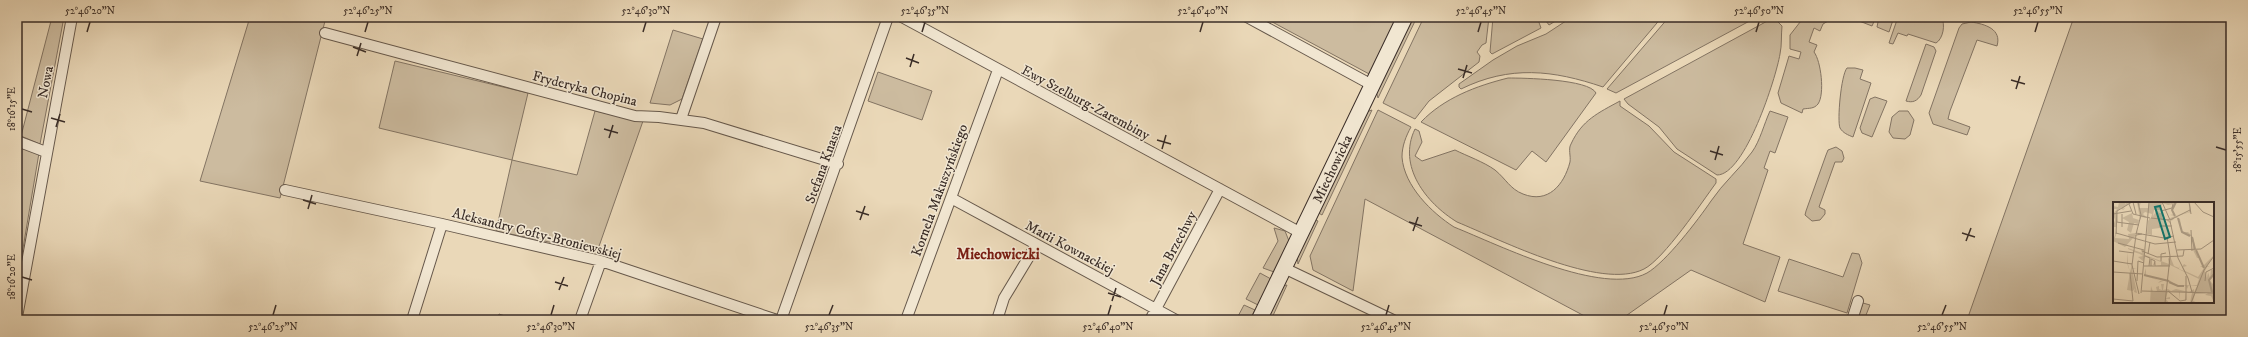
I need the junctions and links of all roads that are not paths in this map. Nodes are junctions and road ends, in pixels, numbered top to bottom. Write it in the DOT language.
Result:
graph roads {
  1 [pos="72,17"];
  2 [pos="716,17"];
  3 [pos="888,17"];
  4 [pos="902,17"];
  5 [pos="1247,17"];
  6 [pos="1405,17"];
  7 [pos="325,33"];
  8 [pos="998,70"];
  9 [pos="1372,85"];
  10 [pos="681,119"];
  11 [pos="17,141"];
  12 [pos="46,152"];
  13 [pos="838,164"];
  14 [pos="1220,189"];
  15 [pos="286,190"];
  16 [pos="950,198"];
  17 [pos="442,224"];
  18 [pos="1301,233"];
  19 [pos="1036,245"];
  20 [pos="601,261"];
  21 [pos="1284,268"];
  22 [pos="1858,301"];
  23 [pos="1156,309"];
  24 [pos="17,317"];
  25 [pos="412,320"];
  26 [pos="580,320"];
  27 [pos="777,320"];
  28 [pos="781,320"];
  29 [pos="906,320"];
  30 [pos="997,320"];
  31 [pos="1150,320"];
  32 [pos="1176,320"];
  33 [pos="1259,320"];
  34 [pos="1393,320"];
  35 [pos="1852,320"];
  1 -- 12 [label="street, Nowa"];
  2 -- 10 [label="street"];
  3 -- 13 [label="street, Stefana Knasta"];
  4 -- 8 [label="street, Ewy Szelburg-Zarembiny"];
  5 -- 9 [label="street"];
  6 -- 9 [label="street, Miechowicka"];
  7 -- 10 [label="street, Fryderyka Chopina"];
  8 -- 14 [label="street, Ewy Szelburg-Zarembiny"];
  8 -- 16 [label="street, Kornela Makuszyńskiego"];
  9 -- 18 [label="street, Miechowicka"];
  10 -- 13 [label="street, Fryderyka Chopina"];
  11 -- 12 [label="street"];
  12 -- 24 [label="street, Nowa"];
  13 -- 28 [label="street, Stefana Knasta"];
  14 -- 18 [label="street, Ewy Szelburg-Zarembiny"];
  14 -- 23 [label="street, Jana Brzechwy"];
  15 -- 17 [label="street, Aleksandry Cofty-Broniewskiej"];
  16 -- 19 [label="street, Marii Kownackiej"];
  16 -- 29 [label="street, Kornela Makuszyńskiego"];
  17 -- 20 [label="street, Aleksandry Cofty-Broniewskiej"];
  17 -- 25 [label="street"];
  18 -- 21 [label="street, Miechowicka"];
  19 -- 23 [label="street, Marii Kownackiej"];
  19 -- 30 [label="street"];
  20 -- 26 [label="street"];
  20 -- 27 [label="street, Aleksandry Cofty-Broniewskiej"];
  21 -- 33 [label="street, Miechowicka"];
  21 -- 34 [label="street"];
  22 -- 35 [label="street"];
  23 -- 31 [label="street, Jana Brzechwy"];
  23 -- 32 [label="street, Marii Kownackiej"];
}
